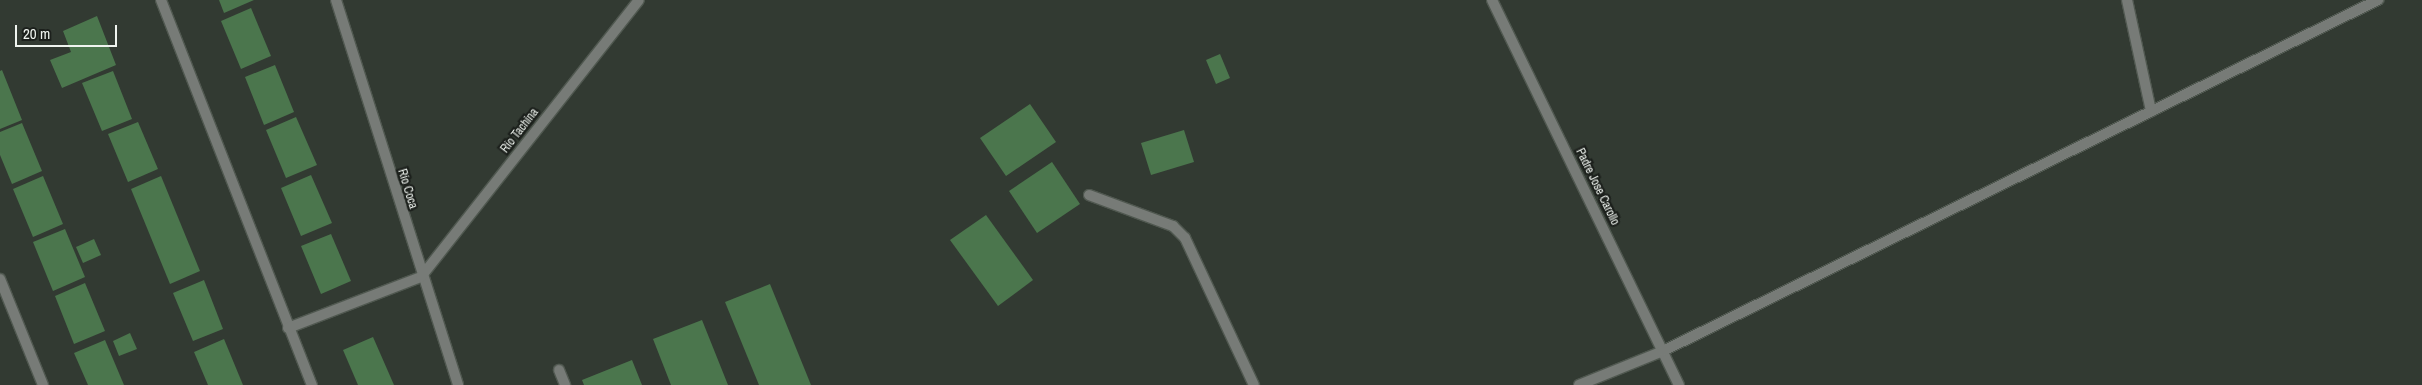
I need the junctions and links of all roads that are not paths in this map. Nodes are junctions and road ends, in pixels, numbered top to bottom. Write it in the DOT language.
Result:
graph roads {
  1 [pos="161,0"];
  2 [pos="336,0"];
  3 [pos="639,0"];
  4 [pos="1492,0"];
  5 [pos="2127,0"];
  6 [pos="2378,0"];
  7 [pos="2151,112"];
  8 [pos="1089,195"];
  9 [pos="421,277"];
  10 [pos="0,279"];
  11 [pos="288,328"];
  12 [pos="1663,351"];
  13 [pos="560,370"];
  14 [pos="43,385"];
  15 [pos="312,385"];
  16 [pos="458,385"];
  17 [pos="565,385"];
  18 [pos="1254,385"];
  19 [pos="1579,385"];
  20 [pos="1678,385"];
  1 -- 11 [label="street"];
  2 -- 9 [label="street, Río Coca"];
  3 -- 9 [label="street, Río Tachina"];
  4 -- 12 [label="street, Padre Jose Carollo"];
  5 -- 7 [label="street"];
  6 -- 7 [label="street"];
  7 -- 12 [label="street"];
  8 -- 18 [label="street"];
  9 -- 11 [label="street"];
  9 -- 16 [label="street, Río Coca"];
  10 -- 14 [label="street"];
  11 -- 15 [label="street"];
  12 -- 19 [label="street"];
  12 -- 20 [label="street, Padre Jose Carollo"];
  13 -- 17 [label="street"];
}
